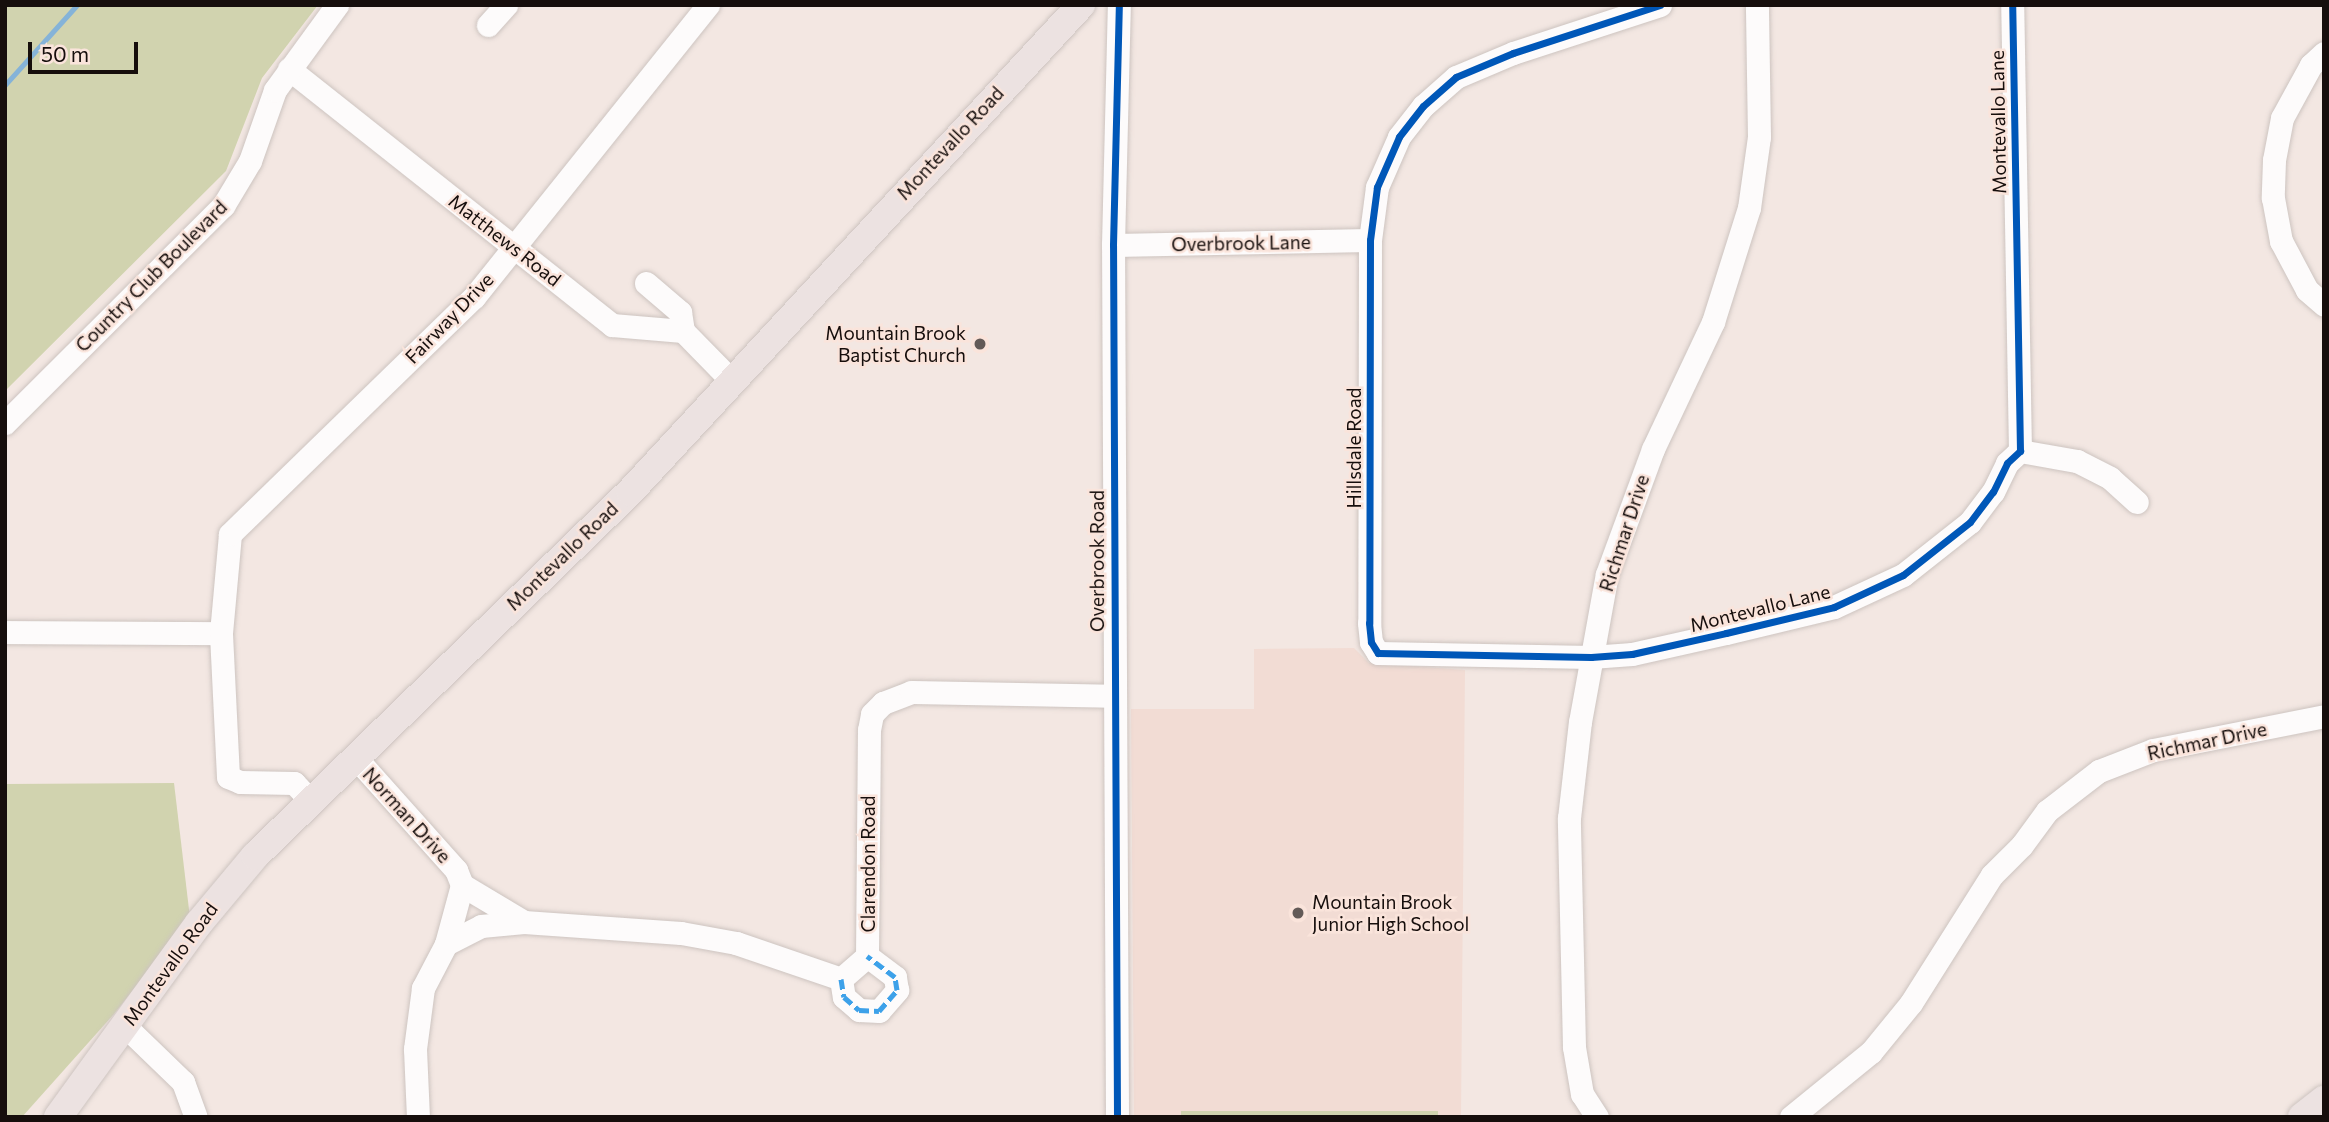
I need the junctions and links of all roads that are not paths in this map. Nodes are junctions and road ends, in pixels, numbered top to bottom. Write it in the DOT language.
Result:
graph roads {
  1 [pos="337,5"];
  2 [pos="506,5"];
  3 [pos="1081,5"];
  4 [pos="1119,5"];
  5 [pos="1660,5"];
  6 [pos="1758,5"];
  7 [pos="2012,5"];
  8 [pos="703,7"];
  9 [pos="488,25"];
  10 [pos="2324,53"];
  11 [pos="289,69"];
  12 [pos="1370,240"];
  13 [pos="1113,244"];
  14 [pos="514,246"];
  15 [pos="646,283"];
  16 [pos="2324,305"];
  17 [pos="682,331"];
  18 [pos="730,379"];
  19 [pos="5,423"];
  20 [pos="2020,452"];
  21 [pos="2137,502"];
  22 [pos="5,632"];
  23 [pos="221,633"];
  24 [pos="1378,653"];
  25 [pos="1591,657"];
  26 [pos="1113,696"];
  27 [pos="2324,716"];
  28 [pos="355,757"];
  29 [pos="309,799"];
  30 [pos="462,886"];
  31 [pos="524,922"];
  32 [pos="446,944"];
  33 [pos="867,956"];
  34 [pos="841,979"];
  35 [pos="125,1026"];
  36 [pos="2324,1100"];
  37 [pos="58,1117"];
  38 [pos="196,1117"];
  39 [pos="418,1117"];
  40 [pos="1117,1117"];
  41 [pos="1597,1117"];
  42 [pos="1791,1117"];
  43 [pos="2302,1117"];
  1 -- 11 [label="street, Country Club Boulevard"];
  2 -- 9 [label="street"];
  3 -- 18 [label="main road, Montevallo Road"];
  4 -- 13 [label="street, Overbrook Road"];
  5 -- 12 [label="street, Hillsdale Road"];
  6 -- 25 [label="street, Richmar Drive"];
  7 -- 20 [label="street, Montevallo Lane"];
  8 -- 14 [label="street, Fairway Drive"];
  10 -- 16 [label="street"];
  11 -- 14 [label="street, Matthews Road"];
  11 -- 19 [label="street, Country Club Boulevard"];
  12 -- 13 [label="street, Overbrook Lane"];
  12 -- 24 [label="street, Hillsdale Road"];
  13 -- 26 [label="street, Overbrook Road"];
  14 -- 17 [label="street, Matthews Road"];
  14 -- 23 [label="street, Fairway Drive"];
  15 -- 17 [label="street"];
  17 -- 18 [label="street"];
  18 -- 28 [label="main road, Montevallo Road"];
  20 -- 21 [label="street"];
  20 -- 25 [label="street, Montevallo Lane"];
  22 -- 23 [label="street"];
  23 -- 29 [label="street"];
  24 -- 25 [label="street, Montevallo Lane"];
  25 -- 41 [label="street, Richmar Drive"];
  26 -- 33 [label="street, Clarendon Road"];
  26 -- 40 [label="street, Overbrook Road"];
  27 -- 42 [label="street, Richmar Drive"];
  28 -- 29 [label="main road, Montevallo Road"];
  28 -- 30 [label="street, Norman Drive"];
  29 -- 35 [label="main road, Montevallo Road"];
  30 -- 31 [label="street"];
  30 -- 32 [label="street, Norman Drive"];
  31 -- 32 [label="street"];
  31 -- 34 [label="street"];
  32 -- 39 [label="street, Norman Drive"];
  33 -- 34 [label="street, Clarendon Road"];
  33 -- 34 [label="street"];
  35 -- 37 [label="main road, Montevallo Road"];
  35 -- 38 [label="street"];
  36 -- 43 [label="main road"];
}
